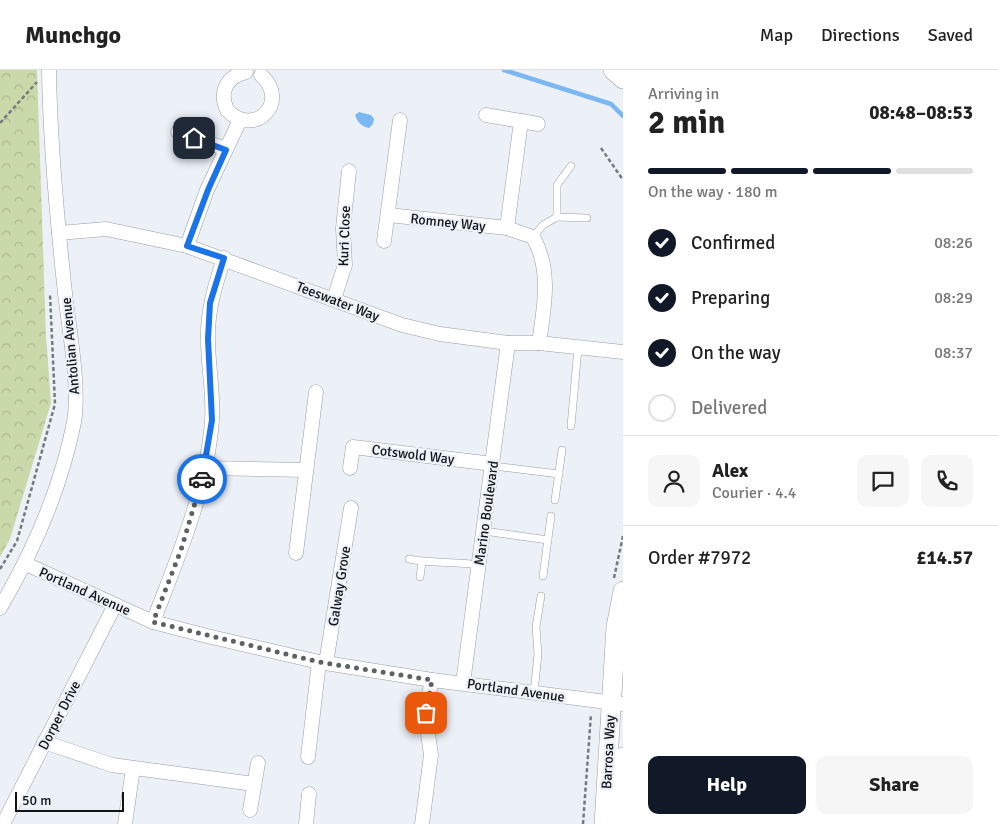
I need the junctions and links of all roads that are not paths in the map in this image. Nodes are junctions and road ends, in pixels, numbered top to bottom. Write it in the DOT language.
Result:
graph roads {
  1 [pos="613,70"];
  2 [pos="246,72"];
  3 [pos="46,75"];
  4 [pos="261,75"];
  5 [pos="623,79"];
  6 [pos="486,115"];
  7 [pos="240,120"];
  8 [pos="400,120"];
  9 [pos="521,120"];
  10 [pos="538,124"];
  11 [pos="178,132"];
  12 [pos="226,150"];
  13 [pos="571,166"];
  14 [pos="348,171"];
  15 [pos="389,216"];
  16 [pos="557,217"];
  17 [pos="587,218"];
  18 [pos="507,228"];
  19 [pos="59,233"];
  20 [pos="533,237"];
  21 [pos="384,241"];
  22 [pos="187,246"];
  23 [pos="224,258"];
  24 [pos="334,299"];
  25 [pos="508,343"];
  26 [pos="539,343"];
  27 [pos="578,348"];
  28 [pos="623,352"];
  29 [pos="316,392"];
  30 [pos="571,426"];
  31 [pos="562,450"];
  32 [pos="493,465"];
  33 [pos="205,468"];
  34 [pos="350,468"];
  35 [pos="306,470"];
  36 [pos="559,474"];
  37 [pos="555,500"];
  38 [pos="351,508"];
  39 [pos="551,516"];
  40 [pos="484,531"];
  41 [pos="548,540"];
  42 [pos="296,553"];
  43 [pos="409,559"];
  44 [pos="422,562"];
  45 [pos="26,564"];
  46 [pos="479,566"];
  47 [pos="543,576"];
  48 [pos="420,577"];
  49 [pos="623,591"];
  50 [pos="541,596"];
  51 [pos="115,605"];
  52 [pos="0,608"];
  53 [pos="153,622"];
  54 [pos="323,663"];
  55 [pos="432,680"];
  56 [pos="463,683"];
  57 [pos="534,693"];
  58 [pos="617,703"];
  59 [pos="44,742"];
  60 [pos="308,757"];
  61 [pos="623,757"];
  62 [pos="258,762"];
  63 [pos="133,768"];
  64 [pos="254,784"];
  65 [pos="309,794"];
  66 [pos="250,810"];
  67 [pos="2,821"];
  68 [pos="125,824"];
  69 [pos="306,824"];
  70 [pos="422,824"];
  71 [pos="604,824"];
  72 [pos="619,824"];
  1 -- 5 [label="street"];
  2 -- 7 [label="street"];
  3 -- 19 [label="street, Antolian Avenue"];
  4 -- 7 [label="street"];
  6 -- 9 [label="street"];
  7 -- 12 [label="street"];
  8 -- 15 [label="street"];
  9 -- 10 [label="street"];
  9 -- 18 [label="street"];
  11 -- 12 [label="street"];
  12 -- 22 [label="street"];
  13 -- 16 [label="lane"];
  14 -- 24 [label="street, Kuri Close"];
  15 -- 18 [label="street, Romney Way"];
  15 -- 21 [label="street"];
  16 -- 17 [label="lane"];
  16 -- 20 [label="lane"];
  18 -- 20 [label="street, Romney Way"];
  19 -- 22 [label="street, Teeswater Way"];
  19 -- 45 [label="street, Antolian Avenue"];
  20 -- 26 [label="street"];
  22 -- 23 [label="street, Teeswater Way"];
  23 -- 24 [label="street, Teeswater Way"];
  23 -- 33 [label="street"];
  24 -- 25 [label="street, Teeswater Way"];
  25 -- 26 [label="street, Teeswater Way"];
  25 -- 32 [label="street, Marino Boulevard"];
  26 -- 27 [label="street, Teeswater Way"];
  27 -- 28 [label="street, Teeswater Way"];
  27 -- 30 [label="lane"];
  29 -- 35 [label="street"];
  31 -- 36 [label="lane"];
  32 -- 34 [label="street, Cotswold Way"];
  32 -- 36 [label="lane"];
  32 -- 40 [label="street, Marino Boulevard"];
  33 -- 35 [label="street"];
  33 -- 53 [label="street"];
  35 -- 42 [label="street"];
  36 -- 37 [label="lane"];
  38 -- 54 [label="street, Galway Grove"];
  39 -- 41 [label="lane"];
  40 -- 41 [label="lane"];
  40 -- 46 [label="street, Marino Boulevard"];
  41 -- 47 [label="lane"];
  43 -- 44 [label="lane"];
  44 -- 46 [label="lane"];
  44 -- 48 [label="lane"];
  45 -- 51 [label="street, Portland Avenue"];
  45 -- 52 [label="street, Antolian Avenue"];
  46 -- 56 [label="street, Marino Boulevard"];
  49 -- 58 [label="street, Barrosa Way"];
  50 -- 57 [label="lane"];
  51 -- 53 [label="street, Portland Avenue"];
  51 -- 59 [label="street, Dorper Drive"];
  53 -- 54 [label="street, Portland Avenue"];
  54 -- 55 [label="street, Portland Avenue"];
  54 -- 60 [label="street"];
  55 -- 56 [label="street, Portland Avenue"];
  55 -- 70 [label="street"];
  56 -- 57 [label="street, Portland Avenue"];
  57 -- 58 [label="street, Portland Avenue"];
  58 -- 71 [label="street, Barrosa Way"];
  59 -- 63 [label="street"];
  59 -- 67 [label="street, Dorper Drive"];
  61 -- 72 [label="street, Barrosa Way"];
  62 -- 64 [label="street"];
  63 -- 64 [label="street"];
  63 -- 68 [label="street"];
  64 -- 66 [label="street"];
  65 -- 69 [label="street"];
}
